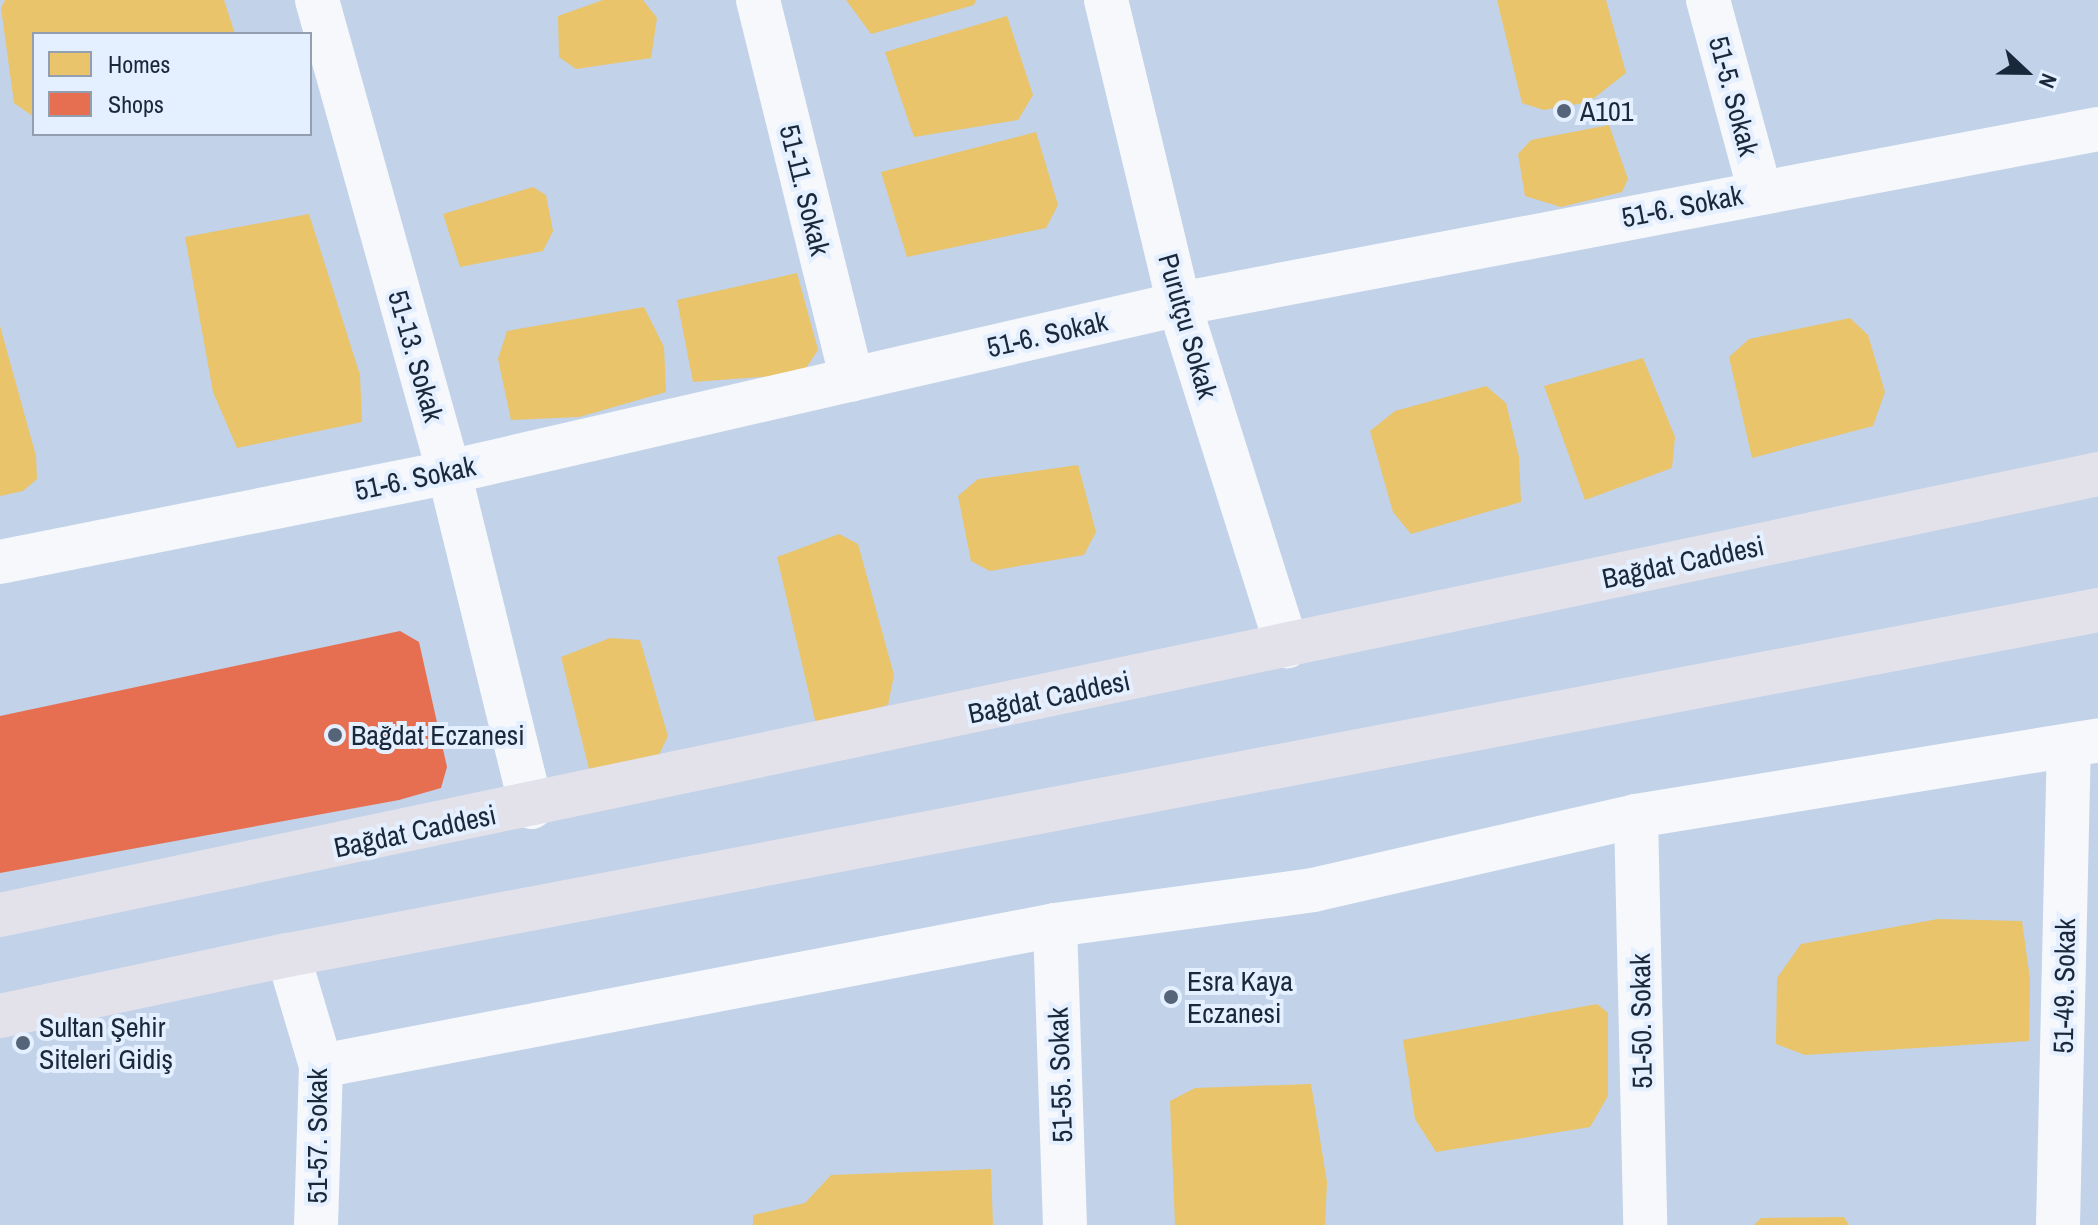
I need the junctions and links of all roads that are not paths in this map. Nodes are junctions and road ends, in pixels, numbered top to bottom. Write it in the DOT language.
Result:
graph roads {
  1 [pos="317,0"];
  2 [pos="758,0"];
  3 [pos="1106,0"];
  4 [pos="1708,0"];
  5 [pos="2098,129"];
  6 [pos="1760,191"];
  7 [pos="1179,304"];
  8 [pos="852,380"];
  9 [pos="449,472"];
  10 [pos="2098,474"];
  11 [pos="0,562"];
  12 [pos="2098,610"];
  13 [pos="1287,646"];
  14 [pos="2084,743"];
  15 [pos="531,807"];
  16 [pos="1636,816"];
  17 [pos="0,915"];
  18 [pos="1055,925"];
  19 [pos="288,955"];
  20 [pos="0,1016"];
  21 [pos="321,1066"];
  22 [pos="316,1225"];
  23 [pos="1065,1225"];
  24 [pos="1645,1225"];
  25 [pos="2058,1225"];
  1 -- 9 [label="street, 51-13. Sokak"];
  2 -- 8 [label="street, 51-11. Sokak"];
  3 -- 7 [label="street, Purutçu Sokak"];
  4 -- 6 [label="street, 51-5. Sokak"];
  5 -- 6 [label="street, 51-6. Sokak"];
  6 -- 7 [label="street, 51-6. Sokak"];
  7 -- 8 [label="street, 51-6. Sokak"];
  7 -- 13 [label="street, Purutçu Sokak"];
  8 -- 9 [label="street, 51-6. Sokak"];
  9 -- 11 [label="street, 51-6. Sokak"];
  9 -- 15 [label="street, 51-13. Sokak"];
  10 -- 13 [label="main road, Bağdat Caddesi"];
  12 -- 19 [label="main road"];
  13 -- 15 [label="main road, Bağdat Caddesi"];
  14 -- 16 [label="street"];
  14 -- 25 [label="street, 51-49. Sokak"];
  15 -- 17 [label="main road, Bağdat Caddesi"];
  16 -- 18 [label="street"];
  16 -- 24 [label="street, 51-50. Sokak"];
  18 -- 21 [label="street"];
  18 -- 23 [label="street, 51-55. Sokak"];
  19 -- 20 [label="main road"];
  19 -- 21 [label="street, 51-57. Sokak"];
  21 -- 22 [label="street, 51-57. Sokak"];
}
